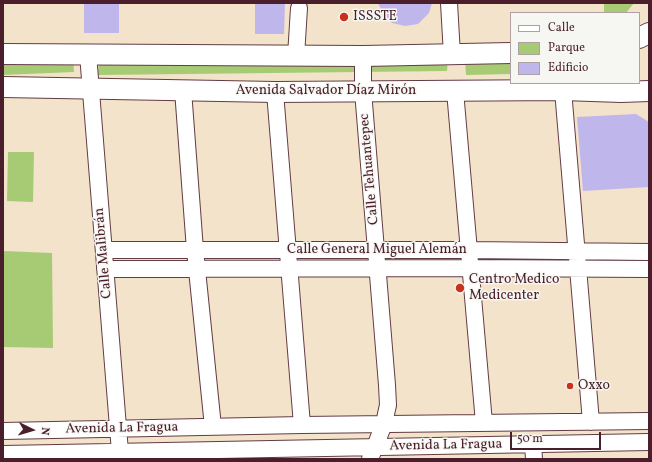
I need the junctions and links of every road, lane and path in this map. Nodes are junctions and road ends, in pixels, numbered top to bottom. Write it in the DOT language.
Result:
graph roads {
  1 [pos="449,3"];
  2 [pos="299,8"];
  3 [pos="649,33"];
  4 [pos="640,38"];
  5 [pos="510,53"];
  6 [pos="3,54"];
  7 [pos="88,54"];
  8 [pos="452,55"];
  9 [pos="296,56"];
  10 [pos="363,56"];
  11 [pos="3,87"];
  12 [pos="91,89"];
  13 [pos="183,90"];
  14 [pos="563,90"];
  15 [pos="363,91"];
  16 [pos="455,91"];
  17 [pos="649,91"];
  18 [pos="275,92"];
  19 [pos="621,92"];
  20 [pos="649,104"];
  21 [pos="104,250"];
  22 [pos="195,250"];
  23 [pos="288,250"];
  24 [pos="376,250"];
  25 [pos="469,250"];
  26 [pos="576,251"];
  27 [pos="649,252"];
  28 [pos="470,268"];
  29 [pos="578,268"];
  30 [pos="105,269"];
  31 [pos="197,269"];
  32 [pos="290,269"];
  33 [pos="379,269"];
  34 [pos="649,269"];
  35 [pos="649,421"];
  36 [pos="591,422"];
  37 [pos="484,423"];
  38 [pos="353,424"];
  39 [pos="384,424"];
  40 [pos="302,425"];
  41 [pos="213,427"];
  42 [pos="119,429"];
  43 [pos="3,431"];
  44 [pos="649,442"];
  45 [pos="120,452"];
  46 [pos="534,452"];
  47 [pos="372,453"];
  48 [pos="3,454"];
  49 [pos="344,454"];
  1 -- 8 [label="street"];
  2 -- 9 [label="street"];
  3 -- 4 [label="main road"];
  5 -- 8 [label="main road"];
  6 -- 7 [label="main road"];
  7 -- 9 [label="main road"];
  7 -- 12 [label="street, Calle Malibrán"];
  8 -- 10 [label="main road"];
  9 -- 10 [label="main road"];
  10 -- 15 [label="street, Calle Tehuantepec"];
  11 -- 12 [label="main road, Avenida Salvador Díaz Mirón"];
  12 -- 13 [label="main road, Avenida Salvador Díaz Mirón"];
  12 -- 21 [label="street, Calle Malibrán"];
  13 -- 18 [label="main road, Avenida Salvador Díaz Mirón"];
  13 -- 22 [label="street"];
  14 -- 16 [label="main road, Avenida Salvador Díaz Mirón"];
  14 -- 19 [label="main road, Avenida Salvador Díaz Mirón"];
  14 -- 26 [label="street"];
  15 -- 16 [label="main road, Avenida Salvador Díaz Mirón"];
  15 -- 18 [label="main road, Avenida Salvador Díaz Mirón"];
  15 -- 24 [label="street, Calle Tehuantepec"];
  16 -- 25 [label="street"];
  17 -- 19 [label="main road, Avenida Salvador Díaz Mirón"];
  18 -- 23 [label="street"];
  19 -- 20 [label="main road"];
  21 -- 22 [label="street, Calle General Miguel Alemán"];
  21 -- 30 [label="street, Calle Malibrán"];
  22 -- 23 [label="street, Calle General Miguel Alemán"];
  22 -- 31 [label="street"];
  23 -- 24 [label="street, Calle General Miguel Alemán"];
  23 -- 32 [label="street"];
  24 -- 25 [label="street, Calle General Miguel Alemán"];
  24 -- 33 [label="street, Calle Tehuantepec"];
  25 -- 26 [label="street, Calle General Miguel Alemán"];
  25 -- 28 [label="street"];
  26 -- 27 [label="street, Calle General Miguel Alemán"];
  26 -- 29 [label="street"];
  28 -- 29 [label="street, Calle General Miguel Alemán"];
  28 -- 33 [label="street, Calle General Miguel Alemán"];
  28 -- 37 [label="street"];
  29 -- 34 [label="street, Calle General Miguel Alemán"];
  29 -- 36 [label="street"];
  30 -- 31 [label="street, Calle General Miguel Alemán"];
  30 -- 42 [label="street, Calle Malibrán"];
  31 -- 32 [label="street, Calle General Miguel Alemán"];
  31 -- 41 [label="street"];
  32 -- 33 [label="street, Calle General Miguel Alemán"];
  32 -- 40 [label="street"];
  33 -- 39 [label="street, Calle Tehuantepec"];
  35 -- 36 [label="street, Avenida La Fragua"];
  36 -- 37 [label="street, Avenida La Fragua"];
  37 -- 39 [label="street, Avenida La Fragua"];
  38 -- 39 [label="street, Avenida La Fragua"];
  38 -- 40 [label="street, Avenida La Fragua"];
  38 -- 49 [label="street"];
  39 -- 47 [label="street, Calle Tehuantepec"];
  40 -- 41 [label="street, Avenida La Fragua"];
  41 -- 42 [label="street, Avenida La Fragua"];
  42 -- 43 [label="street, Avenida La Fragua"];
  42 -- 45 [label="street, Calle Malibrán"];
  44 -- 46 [label="street, Avenida La Fragua"];
  45 -- 48 [label="street, Avenida La Fragua"];
  45 -- 49 [label="street, Avenida La Fragua"];
  46 -- 47 [label="street, Avenida La Fragua"];
  47 -- 49 [label="street, Avenida La Fragua"];
}
